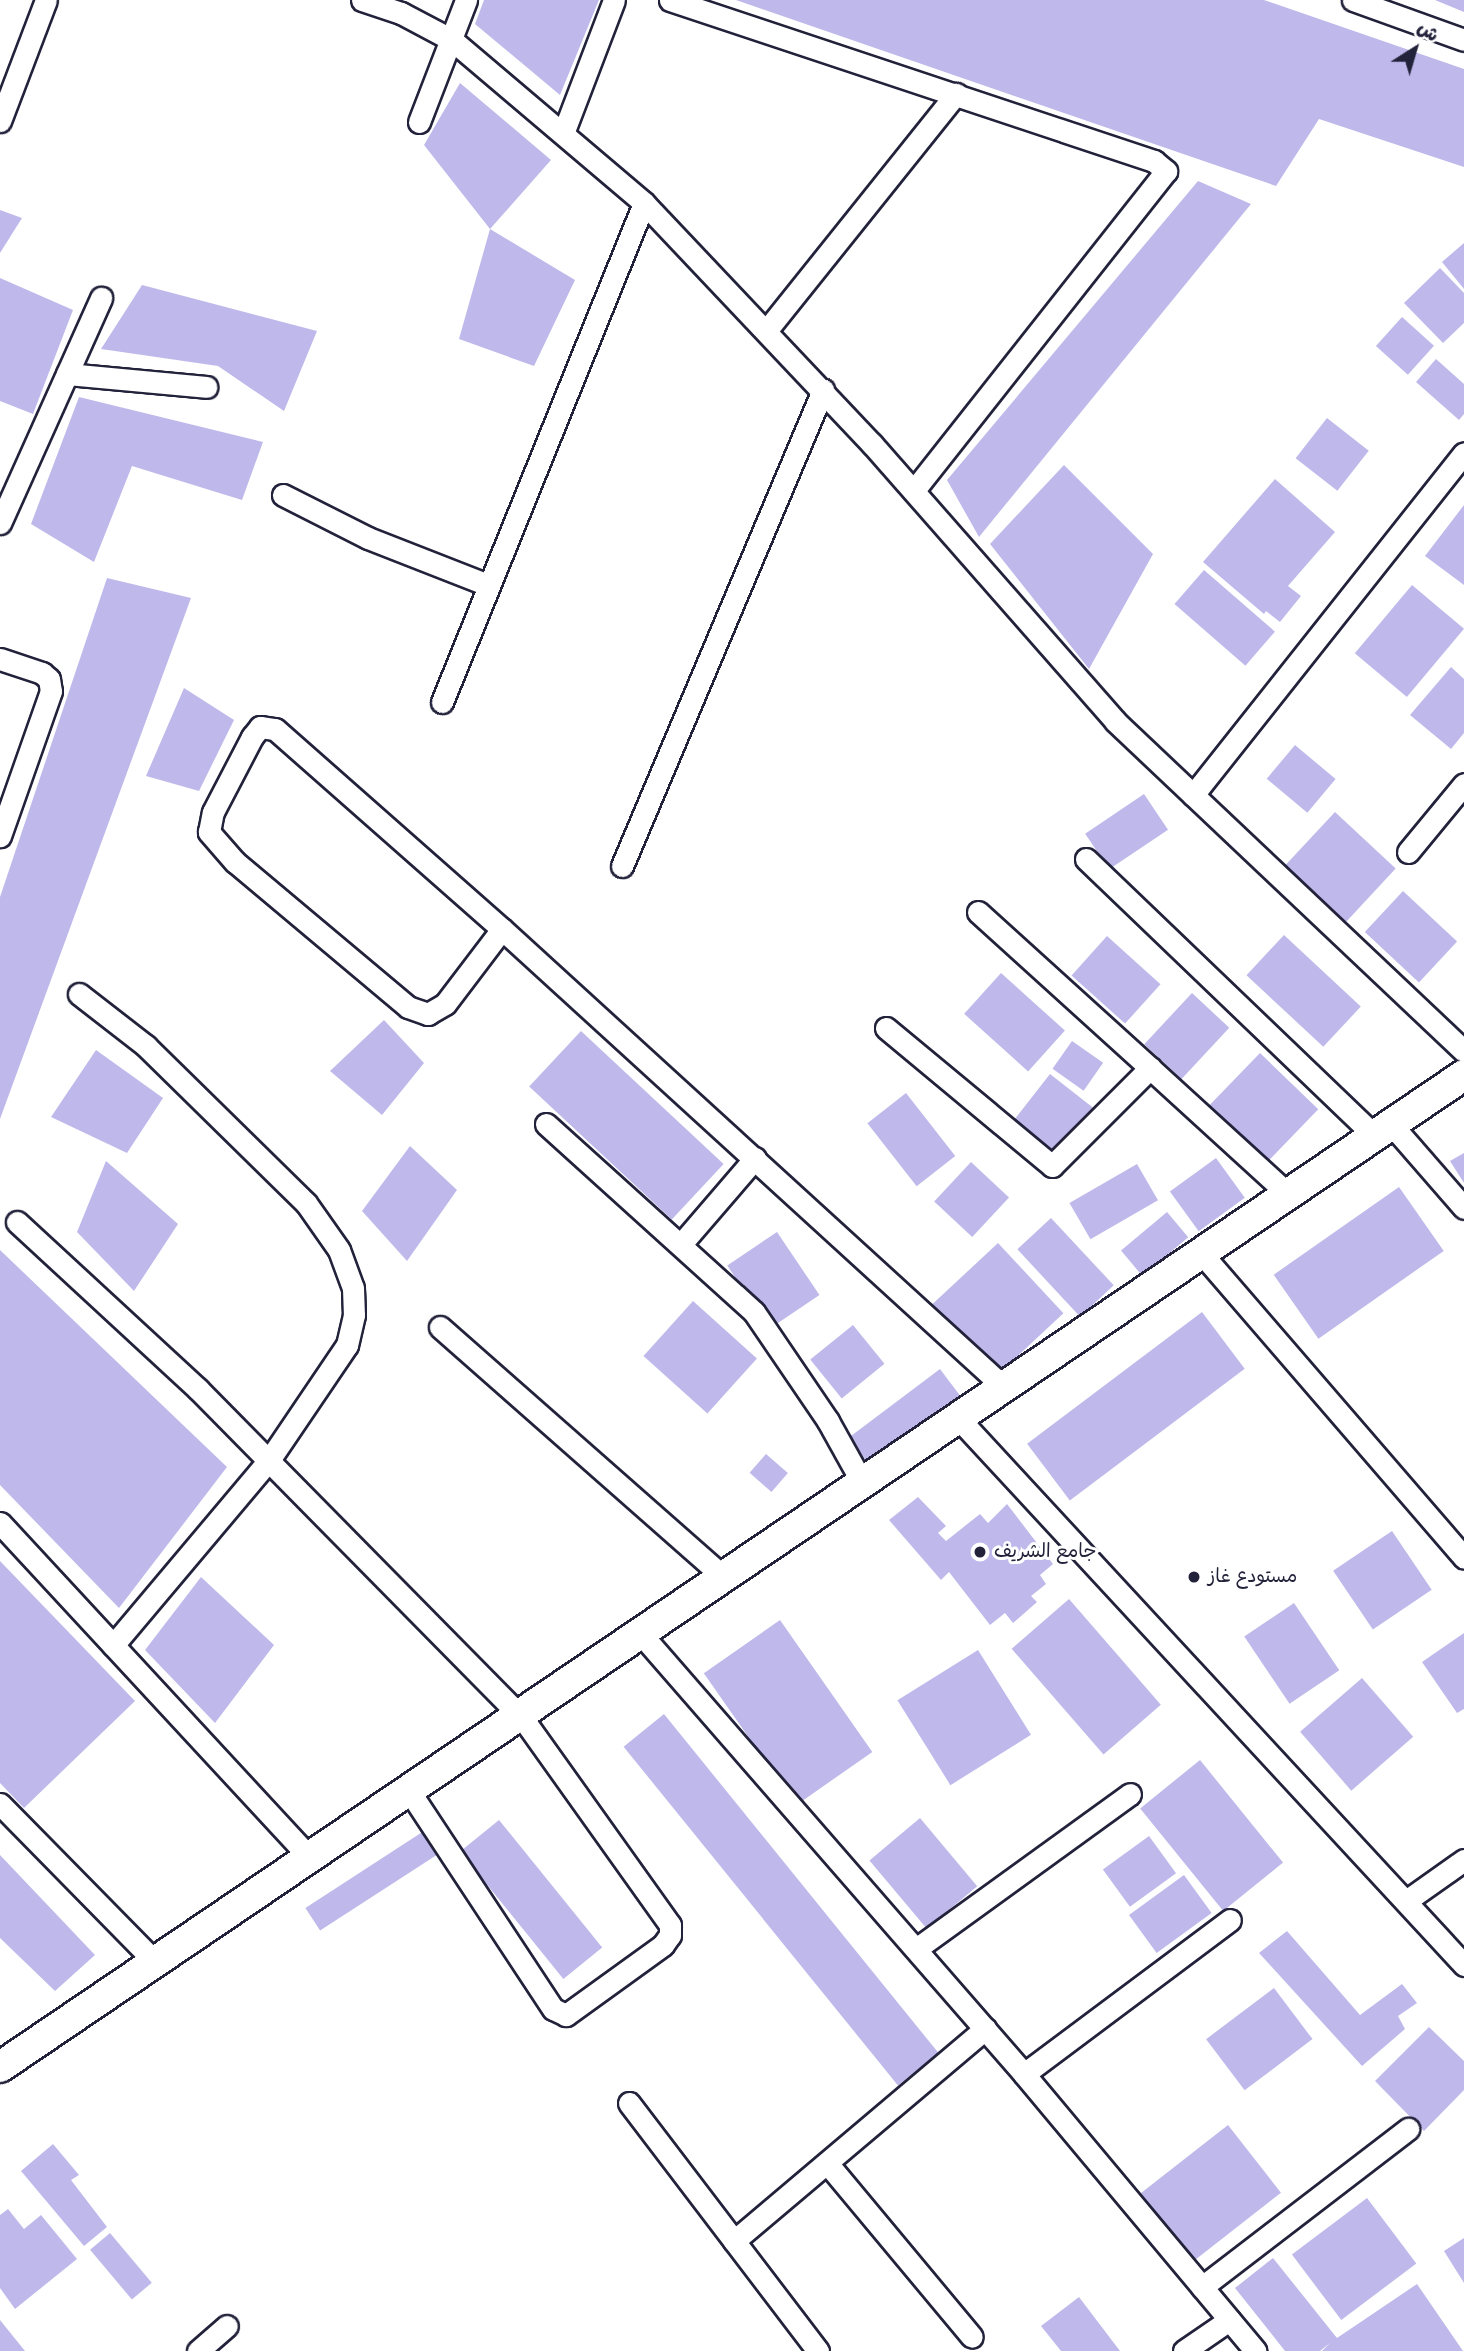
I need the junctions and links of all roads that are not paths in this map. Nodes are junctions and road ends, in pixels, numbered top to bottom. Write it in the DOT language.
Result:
graph roads {
  1 [pos="46,0"];
  2 [pos="362,0"];
  3 [pos="466,0"];
  4 [pos="614,0"];
  5 [pos="670,0"];
  6 [pos="1353,0"];
  7 [pos="452,40"];
  8 [pos="1464,40"];
  9 [pos="956,94"];
  10 [pos="0,121"];
  11 [pos="419,122"];
  12 [pos="564,131"];
  13 [pos="644,203"];
  14 [pos="100,298"];
  15 [pos="766,331"];
  16 [pos="67,374"];
  17 [pos="206,387"];
  18 [pos="823,390"];
  19 [pos="1464,453"];
  20 [pos="914,490"];
  21 [pos="283,495"];
  22 [pos="0,523"];
  23 [pos="488,585"];
  24 [pos="0,659"];
  25 [pos="442,702"];
  26 [pos="1464,784"];
  27 [pos="1193,795"];
  28 [pos="0,836"];
  29 [pos="1408,852"];
  30 [pos="1086,859"];
  31 [pos="622,866"];
  32 [pos="978,912"];
  33 [pos="502,929"];
  34 [pos="79,994"];
  35 [pos="886,1028"];
  36 [pos="1464,1051"];
  37 [pos="1150,1068"];
  38 [pos="1464,1075"];
  39 [pos="546,1124"];
  40 [pos="1383,1130"];
  41 [pos="755,1158"];
  42 [pos="1289,1195"];
  43 [pos="1464,1208"];
  44 [pos="17,1222"];
  45 [pos="682,1243"];
  46 [pos="1202,1254"];
  47 [pos="440,1327"];
  48 [pos="1005,1388"];
  49 [pos="959,1419"];
  50 [pos="269,1460"];
  51 [pos="863,1484"];
  52 [pos="0,1523"];
  53 [pos="1464,1559"];
  54 [pos="725,1578"];
  55 [pos="641,1634"];
  56 [pos="113,1645"];
  57 [pos="521,1716"];
  58 [pos="410,1793"];
  59 [pos="1130,1794"];
  60 [pos="0,1804"];
  61 [pos="310,1858"];
  62 [pos="1464,1860"];
  63 [pos="1406,1901"];
  64 [pos="1230,1920"];
  65 [pos="916,1949"];
  66 [pos="155,1962"];
  67 [pos="1464,1965"];
  68 [pos="985,2029"];
  69 [pos="6,2055"];
  70 [pos="1024,2074"];
  71 [pos="629,2103"];
  72 [pos="1408,2129"];
  73 [pos="827,2163"];
  74 [pos="734,2241"];
  75 [pos="1202,2287"];
  76 [pos="1229,2320"];
  77 [pos="227,2326"];
  78 [pos="972,2337"];
  79 [pos="198,2351"];
  80 [pos="818,2351"];
  81 [pos="1184,2351"];
  82 [pos="1256,2351"];
  1 -- 10 [label="street"];
  2 -- 7 [label="street"];
  3 -- 7 [label="street"];
  4 -- 12 [label="street"];
  5 -- 9 [label="street"];
  6 -- 8 [label="street"];
  7 -- 11 [label="street"];
  7 -- 12 [label="street"];
  9 -- 15 [label="street"];
  9 -- 20 [label="street"];
  12 -- 13 [label="street"];
  13 -- 15 [label="street"];
  13 -- 23 [label="street"];
  14 -- 16 [label="street"];
  15 -- 18 [label="street"];
  16 -- 17 [label="street"];
  16 -- 22 [label="street"];
  18 -- 20 [label="street"];
  18 -- 31 [label="street"];
  19 -- 27 [label="street"];
  20 -- 27 [label="street"];
  21 -- 23 [label="street"];
  23 -- 25 [label="street"];
  24 -- 28 [label="street"];
  26 -- 29 [label="street"];
  27 -- 36 [label="street"];
  30 -- 40 [label="street"];
  32 -- 37 [label="street"];
  33 -- 33 [label="street"];
  33 -- 41 [label="street"];
  34 -- 50 [label="street"];
  35 -- 37 [label="street"];
  37 -- 42 [label="street"];
  38 -- 40 [label="main road"];
  39 -- 45 [label="street"];
  40 -- 42 [label="main road"];
  40 -- 43 [label="street"];
  41 -- 45 [label="street"];
  41 -- 48 [label="street"];
  42 -- 46 [label="main road"];
  44 -- 50 [label="street"];
  45 -- 51 [label="street"];
  46 -- 48 [label="main road"];
  46 -- 53 [label="street"];
  47 -- 54 [label="street"];
  48 -- 49 [label="main road"];
  49 -- 51 [label="main road"];
  49 -- 63 [label="street"];
  50 -- 56 [label="street"];
  50 -- 57 [label="street"];
  51 -- 54 [label="main road"];
  52 -- 56 [label="street"];
  54 -- 55 [label="main road"];
  55 -- 57 [label="main road"];
  55 -- 65 [label="street"];
  56 -- 61 [label="street"];
  57 -- 58 [label="main road"];
  57 -- 58 [label="street"];
  58 -- 61 [label="main road"];
  59 -- 65 [label="street"];
  60 -- 66 [label="street"];
  61 -- 66 [label="main road"];
  62 -- 63 [label="street"];
  63 -- 67 [label="street"];
  64 -- 70 [label="street"];
  65 -- 68 [label="street"];
  66 -- 69 [label="main road"];
  68 -- 70 [label="street"];
  68 -- 73 [label="street"];
  70 -- 75 [label="street"];
  71 -- 74 [label="street"];
  72 -- 75 [label="street"];
  73 -- 74 [label="street"];
  73 -- 78 [label="street"];
  74 -- 80 [label="street"];
  75 -- 76 [label="street"];
  76 -- 81 [label="street"];
  76 -- 82 [label="street"];
  77 -- 79 [label="street"];
}
